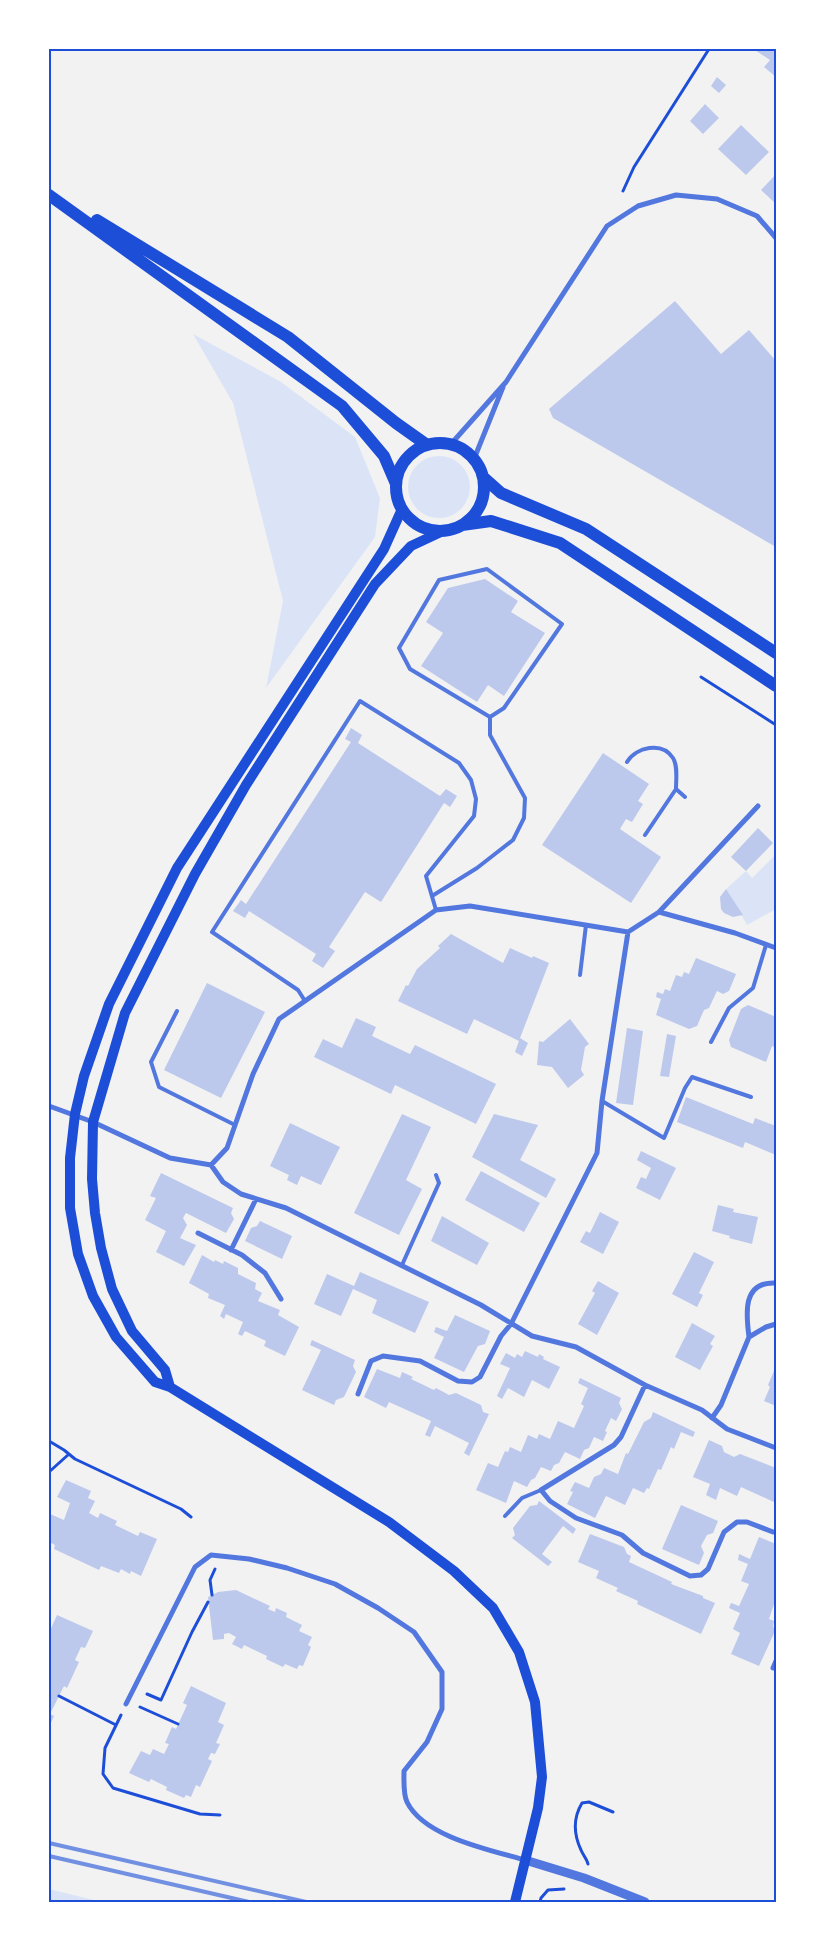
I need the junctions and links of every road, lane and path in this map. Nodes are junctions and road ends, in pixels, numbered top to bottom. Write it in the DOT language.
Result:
graph roads {
  1 [pos="709,49"];
  2 [pos="49,191"];
  3 [pos="623,191"];
  4 [pos="49,195"];
  5 [pos="776,238"];
  6 [pos="506,382"];
  7 [pos="451,444"];
  8 [pos="427,445"];
  9 [pos="474,459"];
  10 [pos="483,477"];
  11 [pos="396,484"];
  12 [pos="402,509"];
  13 [pos="462,525"];
  14 [pos="443,531"];
  15 [pos="776,653"];
  16 [pos="702,677"];
  17 [pos="776,686"];
  18 [pos="490,717"];
  19 [pos="776,725"];
  20 [pos="626,762"];
  21 [pos="676,789"];
  22 [pos="685,797"];
  23 [pos="758,806"];
  24 [pos="645,835"];
  25 [pos="432,896"];
  26 [pos="436,910"];
  27 [pos="660,912"];
  28 [pos="586,925"];
  29 [pos="628,932"];
  30 [pos="766,945"];
  31 [pos="776,948"];
  32 [pos="580,975"];
  33 [pos="305,1001"];
  34 [pos="177,1010"];
  35 [pos="712,1042"];
  36 [pos="751,1097"];
  37 [pos="602,1101"];
  38 [pos="49,1106"];
  39 [pos="75,1114"];
  40 [pos="93,1122"];
  41 [pos="235,1125"];
  42 [pos="211,1165"];
  43 [pos="436,1175"];
  44 [pos="256,1198"];
  45 [pos="198,1233"];
  46 [pos="231,1250"];
  47 [pos="402,1265"];
  48 [pos="776,1283"];
  49 [pos="281,1299"];
  50 [pos="511,1324"];
  51 [pos="776,1324"];
  52 [pos="748,1337"];
  53 [pos="645,1385"];
  54 [pos="170,1387"];
  55 [pos="358,1394"];
  56 [pos="712,1418"];
  57 [pos="49,1441"];
  58 [pos="776,1448"];
  59 [pos="69,1454"];
  60 [pos="49,1472"];
  61 [pos="541,1490"];
  62 [pos="505,1516"];
  63 [pos="191,1517"];
  64 [pos="776,1532"];
  65 [pos="211,1586"];
  66 [pos="212,1595"];
  67 [pos="208,1602"];
  68 [pos="776,1661"];
  69 [pos="773,1668"];
  70 [pos="134,1688"];
  71 [pos="59,1696"];
  72 [pos="127,1703"];
  73 [pos="178,1724"];
  74 [pos="116,1725"];
  75 [pos="613,1812"];
  76 [pos="220,1815"];
  77 [pos="525,1860"];
  78 [pos="584,1878"];
  79 [pos="515,1902"];
  80 [pos="645,1902"];
  1 -- 3 [label="path"];
  2 -- 8 [label="main road"];
  4 -- 11 [label="main road"];
  5 -- 6 [label="street"];
  6 -- 7 [label="street"];
  6 -- 9 [label="street"];
  7 -- 8 [label="main road"];
  7 -- 9 [label="main road"];
  8 -- 11 [label="main road"];
  9 -- 10 [label="main road"];
  10 -- 13 [label="main road"];
  10 -- 15 [label="main road"];
  11 -- 12 [label="main road"];
  12 -- 14 [label="main road"];
  12 -- 39 [label="main road"];
  13 -- 14 [label="main road"];
  13 -- 17 [label="main road"];
  14 -- 40 [label="main road"];
  16 -- 19 [label="path"];
  18 -- 18 [label="lane"];
  18 -- 25 [label="lane"];
  20 -- 21 [label="lane"];
  21 -- 22 [label="lane"];
  21 -- 24 [label="lane"];
  23 -- 27 [label="street"];
  25 -- 26 [label="lane"];
  25 -- 33 [label="lane"];
  26 -- 28 [label="street"];
  26 -- 33 [label="street"];
  27 -- 29 [label="street"];
  27 -- 30 [label="street"];
  28 -- 29 [label="street"];
  28 -- 32 [label="lane"];
  29 -- 37 [label="street"];
  30 -- 31 [label="street"];
  30 -- 35 [label="lane"];
  33 -- 41 [label="street"];
  34 -- 41 [label="lane"];
  36 -- 37 [label="lane"];
  37 -- 50 [label="street"];
  38 -- 39 [label="street"];
  39 -- 40 [label="street"];
  39 -- 54 [label="main road"];
  40 -- 42 [label="street"];
  40 -- 54 [label="main road"];
  41 -- 42 [label="street"];
  42 -- 44 [label="street"];
  43 -- 47 [label="lane"];
  44 -- 46 [label="street"];
  44 -- 47 [label="street"];
  45 -- 46 [label="street"];
  46 -- 49 [label="street"];
  47 -- 50 [label="street"];
  48 -- 52 [label="street"];
  50 -- 53 [label="street"];
  50 -- 55 [label="street"];
  51 -- 52 [label="street"];
  52 -- 56 [label="street"];
  53 -- 56 [label="street"];
  53 -- 61 [label="street"];
  54 -- 77 [label="main road"];
  56 -- 58 [label="street"];
  57 -- 59 [label="path"];
  59 -- 60 [label="path"];
  59 -- 63 [label="path"];
  61 -- 62 [label="lane"];
  61 -- 64 [label="street"];
  65 -- 66 [label="path"];
  67 -- 70 [label="path"];
  68 -- 69 [label="street"];
  70 -- 72 [label="street"];
  70 -- 77 [label="street"];
  71 -- 74 [label="path"];
  72 -- 73 [label="path"];
  72 -- 74 [label="path"];
  74 -- 76 [label="path"];
  75 -- 78 [label="path"];
  77 -- 78 [label="street"];
  77 -- 79 [label="main road"];
  78 -- 80 [label="street"];
}
